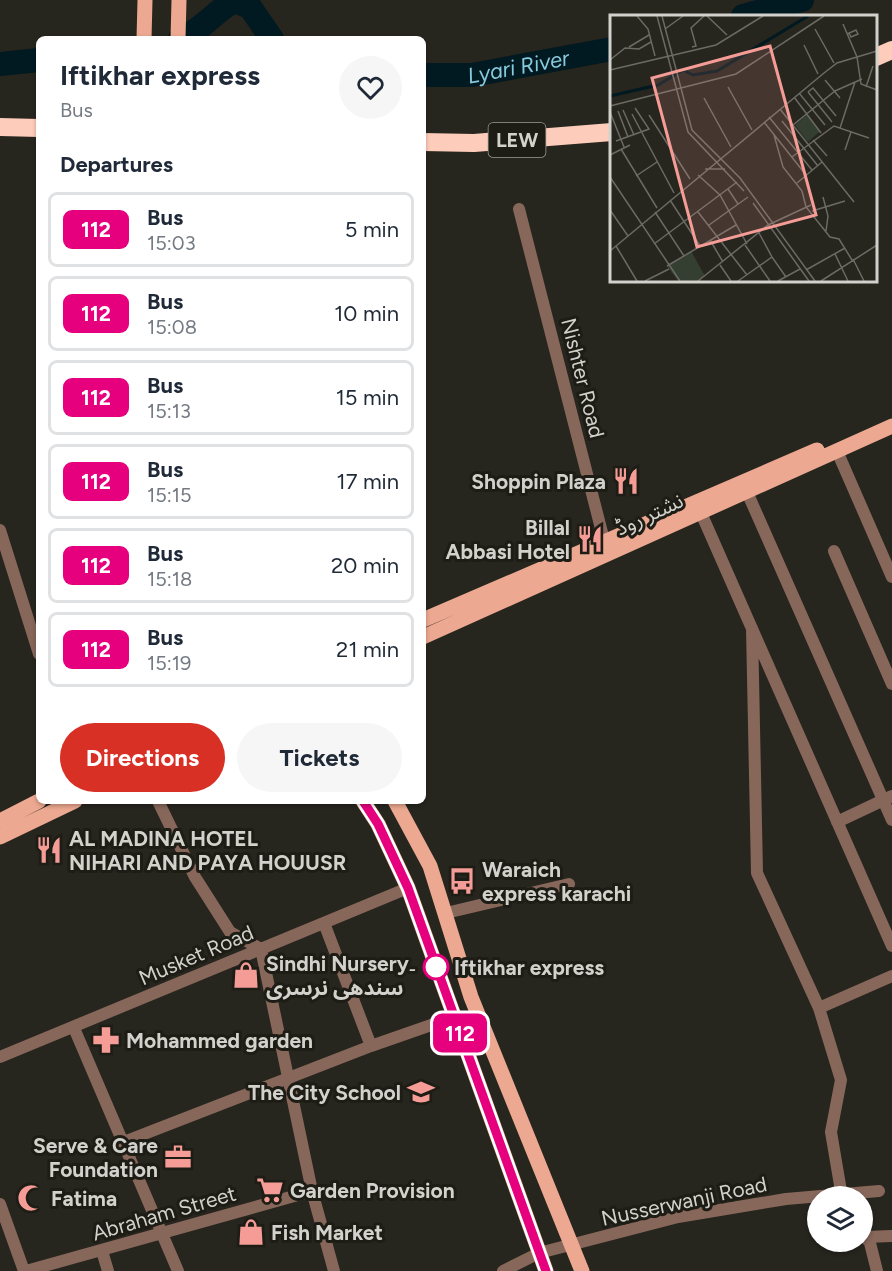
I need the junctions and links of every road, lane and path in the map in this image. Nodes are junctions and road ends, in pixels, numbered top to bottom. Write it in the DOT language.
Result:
graph roads {
  1 [pos="145,0"];
  2 [pos="179,0"];
  3 [pos="144,36"];
  4 [pos="178,36"];
  5 [pos="892,50"];
  6 [pos="877,57"];
  7 [pos="0,127"];
  8 [pos="36,128"];
  9 [pos="610,132"];
  10 [pos="426,142"];
  11 [pos="519,209"];
  12 [pos="892,417"];
  13 [pos="892,426"];
  14 [pos="837,451"];
  15 [pos="747,492"];
  16 [pos="701,513"];
  17 [pos="0,530"];
  18 [pos="604,541"];
  19 [pos="834,551"];
  20 [pos="608,556"];
  21 [pos="892,577"];
  22 [pos="426,615"];
  23 [pos="752,628"];
  24 [pos="426,636"];
  25 [pos="36,644"];
  26 [pos="892,684"];
  27 [pos="888,798"];
  28 [pos="36,803"];
  29 [pos="69,804"];
  30 [pos="159,804"];
  31 [pos="365,804"];
  32 [pos="396,804"];
  33 [pos="892,820"];
  34 [pos="0,821"];
  35 [pos="837,822"];
  36 [pos="0,837"];
  37 [pos="569,884"];
  38 [pos="408,888"];
  39 [pos="446,913"];
  40 [pos="324,922"];
  41 [pos="892,946"];
  42 [pos="261,949"];
  43 [pos="892,976"];
  44 [pos="819,1008"];
  45 [pos="454,1017"];
  46 [pos="74,1028"];
  47 [pos="371,1046"];
  48 [pos="0,1057"];
  49 [pos="287,1079"];
  50 [pos="121,1143"];
  51 [pos="840,1186"];
  52 [pos="312,1191"];
  53 [pos="879,1191"];
  54 [pos="873,1192"];
  55 [pos="807,1198"];
  56 [pos="0,1204"];
  57 [pos="160,1234"];
  58 [pos="873,1235"];
  59 [pos="892,1236"];
  60 [pos="572,1246"];
  61 [pos="102,1251"];
  62 [pos="872,1252"];
  63 [pos="539,1253"];
  64 [pos="25,1271"];
  65 [pos="108,1271"];
  66 [pos="178,1271"];
  67 [pos="334,1271"];
  68 [pos="503,1271"];
  69 [pos="546,1271"];
  70 [pos="582,1271"];
  71 [pos="877,1271"];
  1 -- 3 [label="main road"];
  2 -- 4 [label="main road"];
  5 -- 6 [label="highway"];
  7 -- 8 [label="highway"];
  9 -- 10 [label="highway, LEW"];
  11 -- 18 [label="street, Nishter Road"];
  12 -- 18 [label="main road, نشتر روڈ"];
  13 -- 14 [label="main road, نشتر روڈ"];
  14 -- 15 [label="main road, نشتر روڈ"];
  14 -- 21 [label="street"];
  15 -- 16 [label="main road, نشتر روڈ"];
  15 -- 27 [label="street"];
  16 -- 20 [label="main road, نشتر روڈ"];
  16 -- 23 [label="street"];
  17 -- 25 [label="street"];
  18 -- 20 [label="street, Nishter Road"];
  18 -- 22 [label="main road, نشتر روڈ"];
  19 -- 26 [label="street"];
  20 -- 24 [label="main road, نشتر روڈ"];
  23 -- 35 [label="street"];
  23 -- 44 [label="street"];
  27 -- 33 [label="street"];
  27 -- 35 [label="street"];
  28 -- 34 [label="main road"];
  29 -- 36 [label="main road"];
  30 -- 42 [label="street"];
  31 -- 38 [label="main road"];
  32 -- 39 [label="main road"];
  35 -- 41 [label="street"];
  37 -- 39 [label="street"];
  38 -- 40 [label="street, Musket Road"];
  38 -- 45 [label="main road"];
  39 -- 60 [label="main road"];
  40 -- 42 [label="street, Musket Road"];
  40 -- 47 [label="street"];
  42 -- 46 [label="street, Musket Road"];
  42 -- 49 [label="street"];
  43 -- 44 [label="street"];
  44 -- 51 [label="street"];
  45 -- 47 [label="street"];
  45 -- 63 [label="main road"];
  46 -- 48 [label="street, Musket Road"];
  46 -- 50 [label="street"];
  47 -- 49 [label="street"];
  49 -- 50 [label="street"];
  49 -- 52 [label="street"];
  50 -- 57 [label="street"];
  52 -- 57 [label="street, Abraham Street"];
  52 -- 67 [label="street"];
  53 -- 54 [label="street, Nusserwanji Road"];
  55 -- 60 [label="street, Nusserwanji Road"];
  56 -- 64 [label="street"];
  57 -- 61 [label="street, Abraham Street"];
  57 -- 66 [label="street"];
  58 -- 59 [label="street"];
  60 -- 63 [label="street, Nusserwanji Road"];
  60 -- 70 [label="main road"];
  61 -- 64 [label="street, Abraham Street"];
  61 -- 65 [label="street"];
  62 -- 71 [label="street"];
  63 -- 68 [label="street, Nusserwanji Road"];
  63 -- 69 [label="main road"];
}
